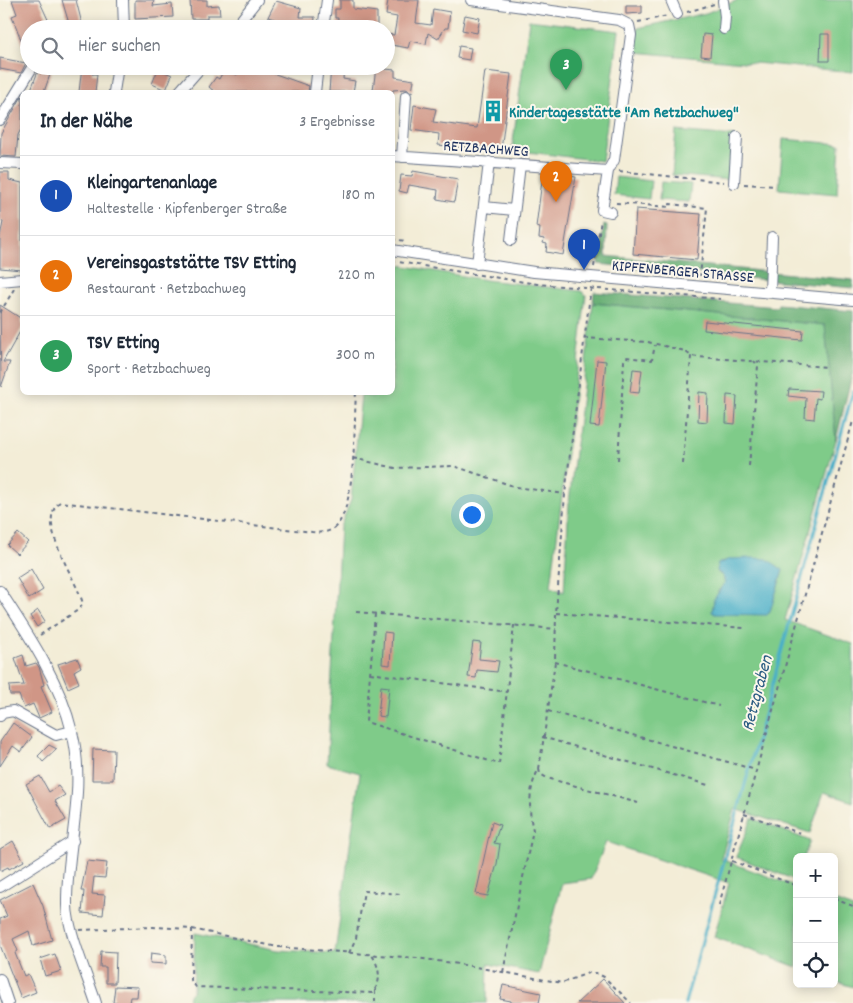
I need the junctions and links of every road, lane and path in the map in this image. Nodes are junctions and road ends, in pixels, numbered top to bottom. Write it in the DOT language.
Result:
graph roads {
  1 [pos="123,0"];
  2 [pos="256,0"];
  3 [pos="327,0"];
  4 [pos="471,0"];
  5 [pos="671,0"];
  6 [pos="722,1"];
  7 [pos="527,4"];
  8 [pos="677,14"];
  9 [pos="124,20"];
  10 [pos="241,20"];
  11 [pos="324,20"];
  12 [pos="724,29"];
  13 [pos="28,75"];
  14 [pos="117,75"];
  15 [pos="194,75"];
  16 [pos="317,75"];
  17 [pos="114,90"];
  18 [pos="181,90"];
  19 [pos="315,90"];
  20 [pos="406,96"];
  21 [pos="0,120"];
  22 [pos="738,137"];
  23 [pos="397,157"];
  24 [pos="489,162"];
  25 [pos="0,163"];
  26 [pos="20,164"];
  27 [pos="520,165"];
  28 [pos="608,171"];
  29 [pos="697,180"];
  30 [pos="734,183"];
  31 [pos="484,207"];
  32 [pos="606,208"];
  33 [pos="514,210"];
  34 [pos="772,237"];
  35 [pos="395,239"];
  36 [pos="510,240"];
  37 [pos="412,242"];
  38 [pos="395,250"];
  39 [pos="477,264"];
  40 [pos="592,277"];
  41 [pos="709,277"];
  42 [pos="20,280"];
  43 [pos="0,281"];
  44 [pos="770,292"];
  45 [pos="853,300"];
  46 [pos="0,313"];
  47 [pos="584,338"];
  48 [pos="655,345"];
  49 [pos="691,356"];
  50 [pos="754,361"];
  51 [pos="827,367"];
  52 [pos="356,395"];
  53 [pos="853,421"];
  54 [pos="352,458"];
  55 [pos="618,460"];
  56 [pos="684,464"];
  57 [pos="749,466"];
  58 [pos="565,494"];
  59 [pos="0,591"];
  60 [pos="356,612"];
  61 [pos="556,613"];
  62 [pos="375,614"];
  63 [pos="514,625"];
  64 [pos="556,628"];
  65 [pos="744,628"];
  66 [pos="32,640"];
  67 [pos="555,662"];
  68 [pos="370,673"];
  69 [pos="506,692"];
  70 [pos="718,706"];
  71 [pos="548,711"];
  72 [pos="0,716"];
  73 [pos="72,731"];
  74 [pos="542,738"];
  75 [pos="539,768"];
  76 [pos="755,769"];
  77 [pos="708,785"];
  78 [pos="638,803"];
  79 [pos="744,814"];
  80 [pos="800,833"];
  81 [pos="73,841"];
  82 [pos="732,861"];
  83 [pos="793,884"];
  84 [pos="0,887"];
  85 [pos="401,894"];
  86 [pos="838,900"];
  87 [pos="719,905"];
  88 [pos="853,906"];
  89 [pos="192,929"];
  90 [pos="72,930"];
  91 [pos="349,953"];
  92 [pos="372,954"];
  93 [pos="503,972"];
  94 [pos="0,979"];
  95 [pos="375,990"];
  96 [pos="8,1003"];
  97 [pos="96,1003"];
  98 [pos="375,1003"];
  99 [pos="631,1003"];
  1 -- 9 [label="street"];
  2 -- 10 [label="street"];
  3 -- 11 [label="street"];
  4 -- 7 [label="street"];
  5 -- 8 [label="street"];
  6 -- 12 [label="street"];
  7 -- 28 [label="street"];
  13 -- 21 [label="street"];
  14 -- 17 [label="street"];
  15 -- 18 [label="street"];
  16 -- 19 [label="street"];
  20 -- 23 [label="street"];
  22 -- 30 [label="street"];
  23 -- 24 [label="street, RETZBACHWEG"];
  24 -- 27 [label="street, RETZBACHWEG"];
  24 -- 31 [label="street"];
  25 -- 26 [label="street"];
  27 -- 28 [label="street, RETZBACHWEG"];
  27 -- 33 [label="street"];
  28 -- 29 [label="path"];
  28 -- 32 [label="street"];
  31 -- 33 [label="street"];
  31 -- 39 [label="street"];
  32 -- 40 [label="path"];
  32 -- 41 [label="path"];
  33 -- 36 [label="street"];
  34 -- 44 [label="street"];
  35 -- 37 [label="path"];
  38 -- 39 [label="street, KIPFENBERGER STRASSE"];
  39 -- 40 [label="street, KIPFENBERGER STRASSE"];
  40 -- 44 [label="street, KIPFENBERGER STRASSE"];
  40 -- 47 [label="path"];
  42 -- 43 [label="street"];
  42 -- 46 [label="path"];
  44 -- 45 [label="street, KIPFENBERGER STRASSE"];
  47 -- 48 [label="path"];
  47 -- 58 [label="path"];
  48 -- 49 [label="path"];
  48 -- 55 [label="path"];
  49 -- 50 [label="path"];
  49 -- 56 [label="path"];
  50 -- 51 [label="path"];
  50 -- 57 [label="path"];
  52 -- 54 [label="path"];
  53 -- 76 [label="path"];
  54 -- 58 [label="path"];
  54 -- 66 [label="path"];
  58 -- 61 [label="path"];
  59 -- 66 [label="street"];
  60 -- 62 [label="path"];
  61 -- 64 [label="path"];
  61 -- 65 [label="path"];
  62 -- 63 [label="path"];
  62 -- 68 [label="path"];
  63 -- 64 [label="path"];
  63 -- 69 [label="path"];
  64 -- 67 [label="path"];
  66 -- 73 [label="street"];
  67 -- 70 [label="path"];
  67 -- 71 [label="path"];
  68 -- 69 [label="path"];
  68 -- 69 [label="path"];
  71 -- 74 [label="path"];
  71 -- 76 [label="path"];
  72 -- 73 [label="street"];
  73 -- 81 [label="street"];
  74 -- 75 [label="path"];
  74 -- 77 [label="path"];
  75 -- 78 [label="path"];
  75 -- 93 [label="path"];
  76 -- 79 [label="path"];
  79 -- 80 [label="path"];
  79 -- 82 [label="path"];
  81 -- 84 [label="street"];
  81 -- 90 [label="street"];
  82 -- 83 [label="path"];
  82 -- 87 [label="path"];
  85 -- 91 [label="path"];
  86 -- 88 [label="path"];
  89 -- 90 [label="path"];
  89 -- 91 [label="path"];
  89 -- 95 [label="path"];
  90 -- 97 [label="street"];
  91 -- 92 [label="path"];
  92 -- 93 [label="path"];
  92 -- 95 [label="path"];
  93 -- 99 [label="path"];
  94 -- 96 [label="street"];
  95 -- 98 [label="path"];
}
